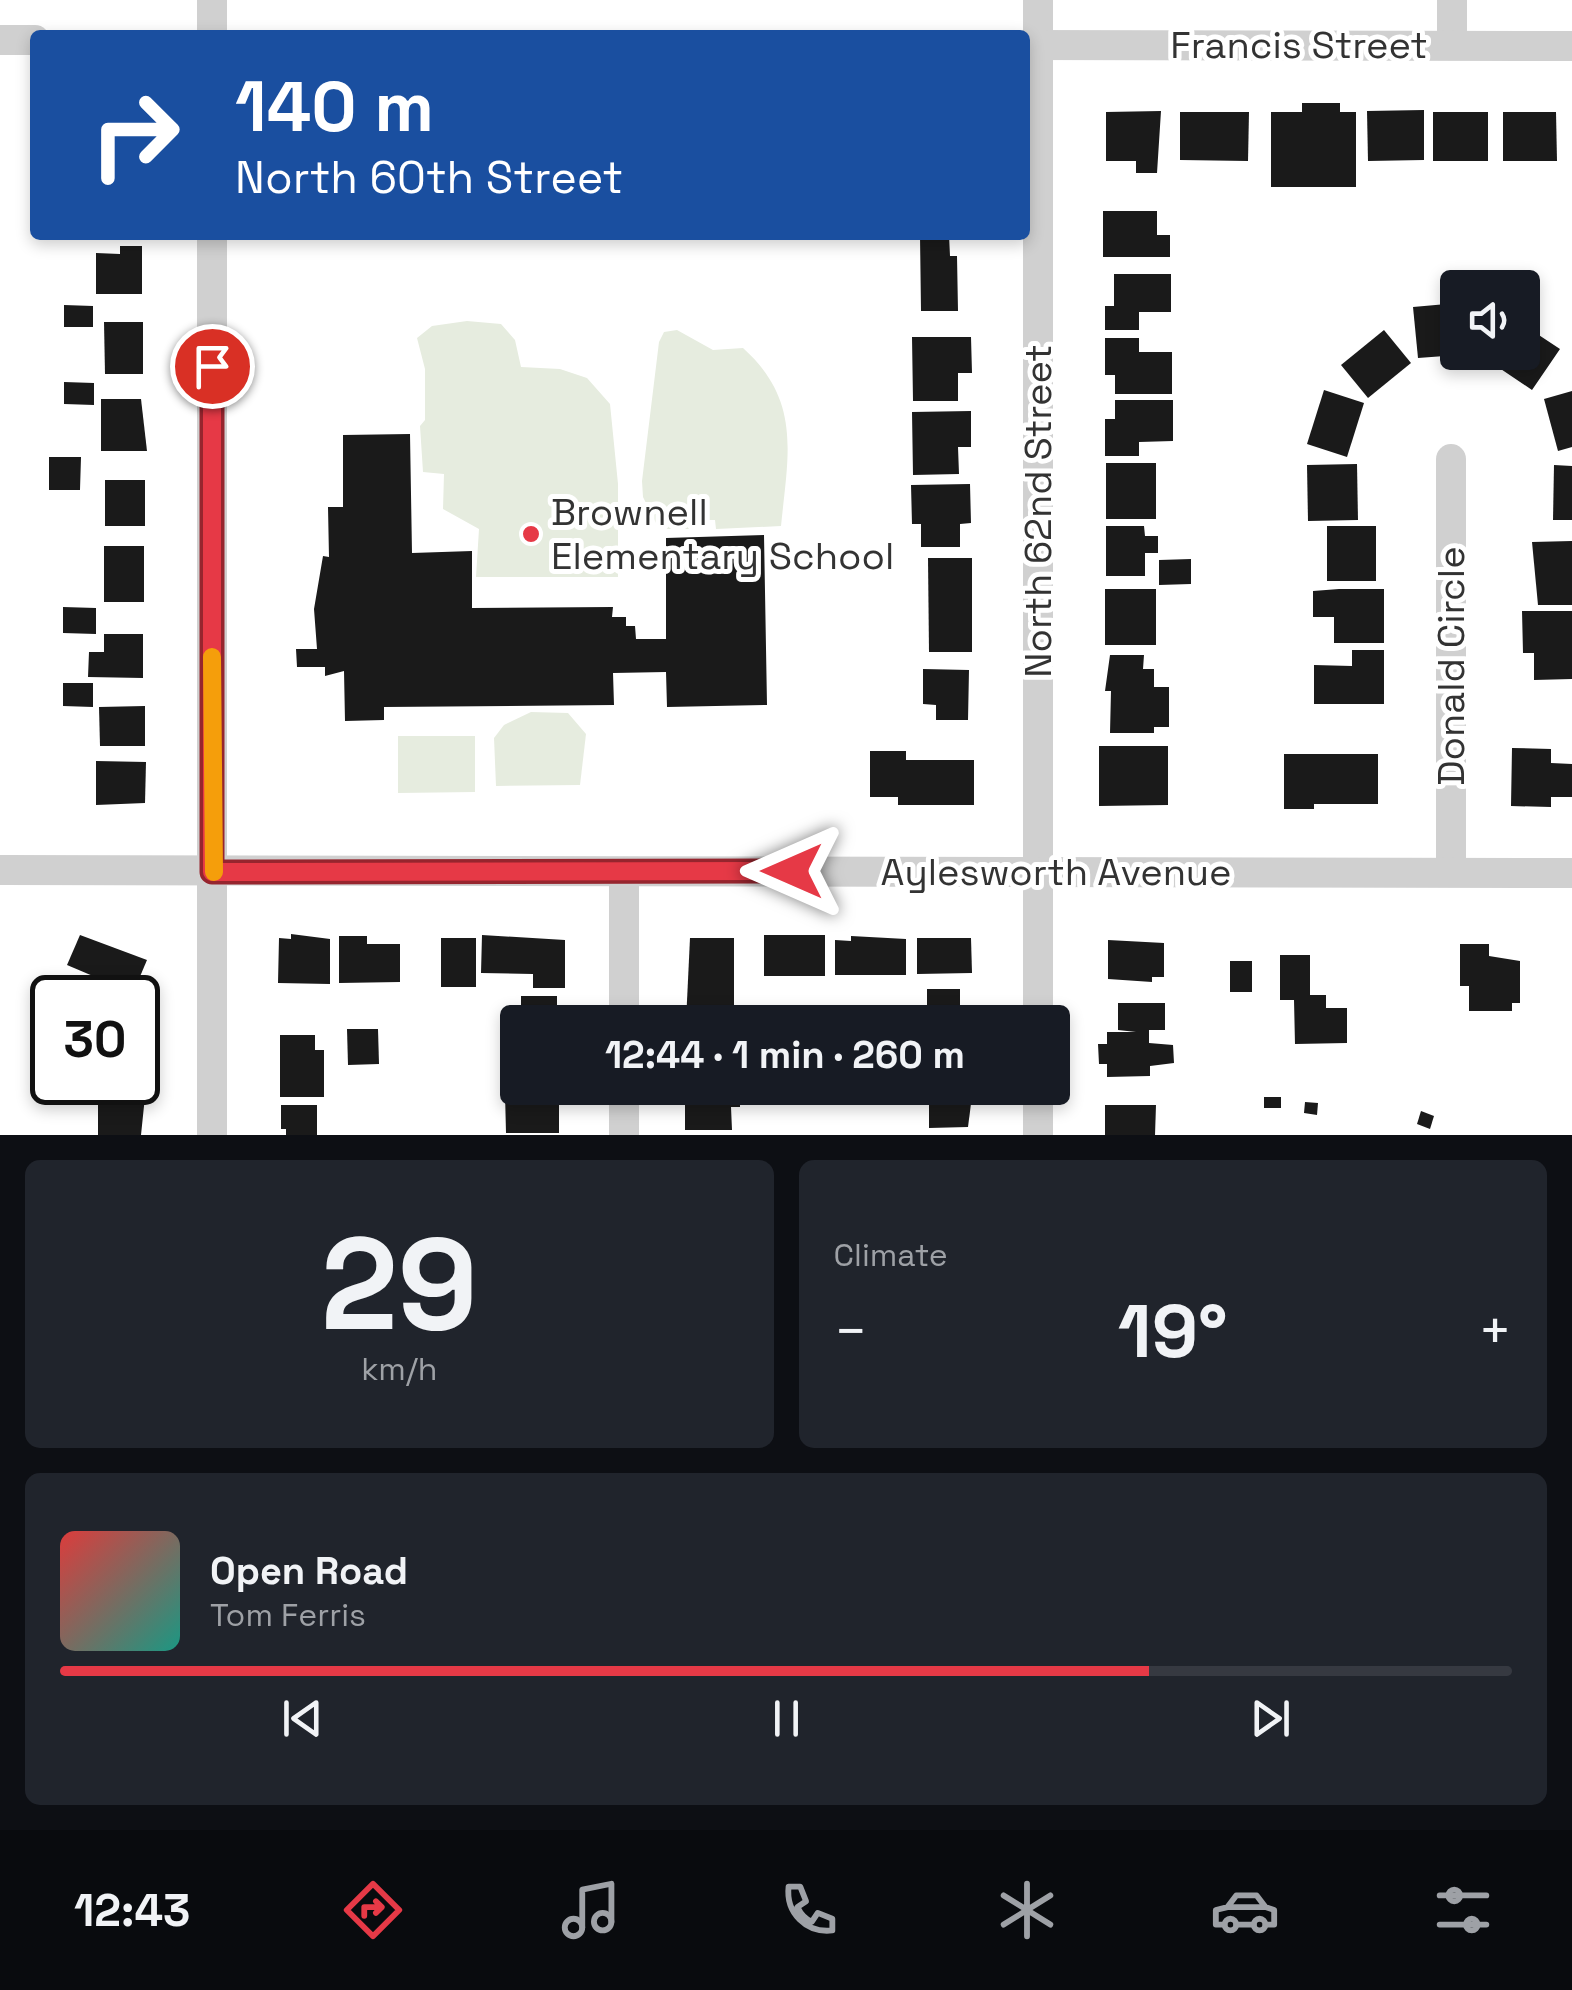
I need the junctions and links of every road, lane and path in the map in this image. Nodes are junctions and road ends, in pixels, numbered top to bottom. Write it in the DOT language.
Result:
graph roads {
  1 [pos="212,0"];
  2 [pos="1038,0"];
  3 [pos="1452,0"];
  4 [pos="212,30"];
  5 [pos="0,40"];
  6 [pos="30,40"];
  7 [pos="1032,45"];
  8 [pos="1452,45"];
  9 [pos="1572,46"];
  10 [pos="212,240"];
  11 [pos="1451,459"];
  12 [pos="0,870"];
  13 [pos="212,872"];
  14 [pos="624,872"];
  15 [pos="1039,872"];
  16 [pos="1451,872"];
  17 [pos="1572,873"];
  18 [pos="624,1005"];
  19 [pos="1038,1005"];
  20 [pos="624,1105"];
  21 [pos="1038,1105"];
  22 [pos="212,1135"];
  23 [pos="624,1135"];
  24 [pos="1038,1135"];
  1 -- 4 [label="street"];
  2 -- 7 [label="street, North 62nd Street"];
  3 -- 8 [label="street"];
  5 -- 6 [label="street"];
  7 -- 8 [label="street, Francis Street"];
  7 -- 15 [label="street, North 62nd Street"];
  8 -- 9 [label="street, Francis Street"];
  10 -- 13 [label="street"];
  11 -- 16 [label="street, Donald Circle"];
  12 -- 13 [label="street, Aylesworth Avenue"];
  13 -- 14 [label="street, Aylesworth Avenue"];
  13 -- 22 [label="street"];
  14 -- 15 [label="street, Aylesworth Avenue"];
  14 -- 18 [label="street"];
  15 -- 16 [label="street, Aylesworth Avenue"];
  15 -- 19 [label="street, North 62nd Street"];
  16 -- 17 [label="street, Aylesworth Avenue"];
  20 -- 23 [label="street"];
  21 -- 24 [label="street"];
}
